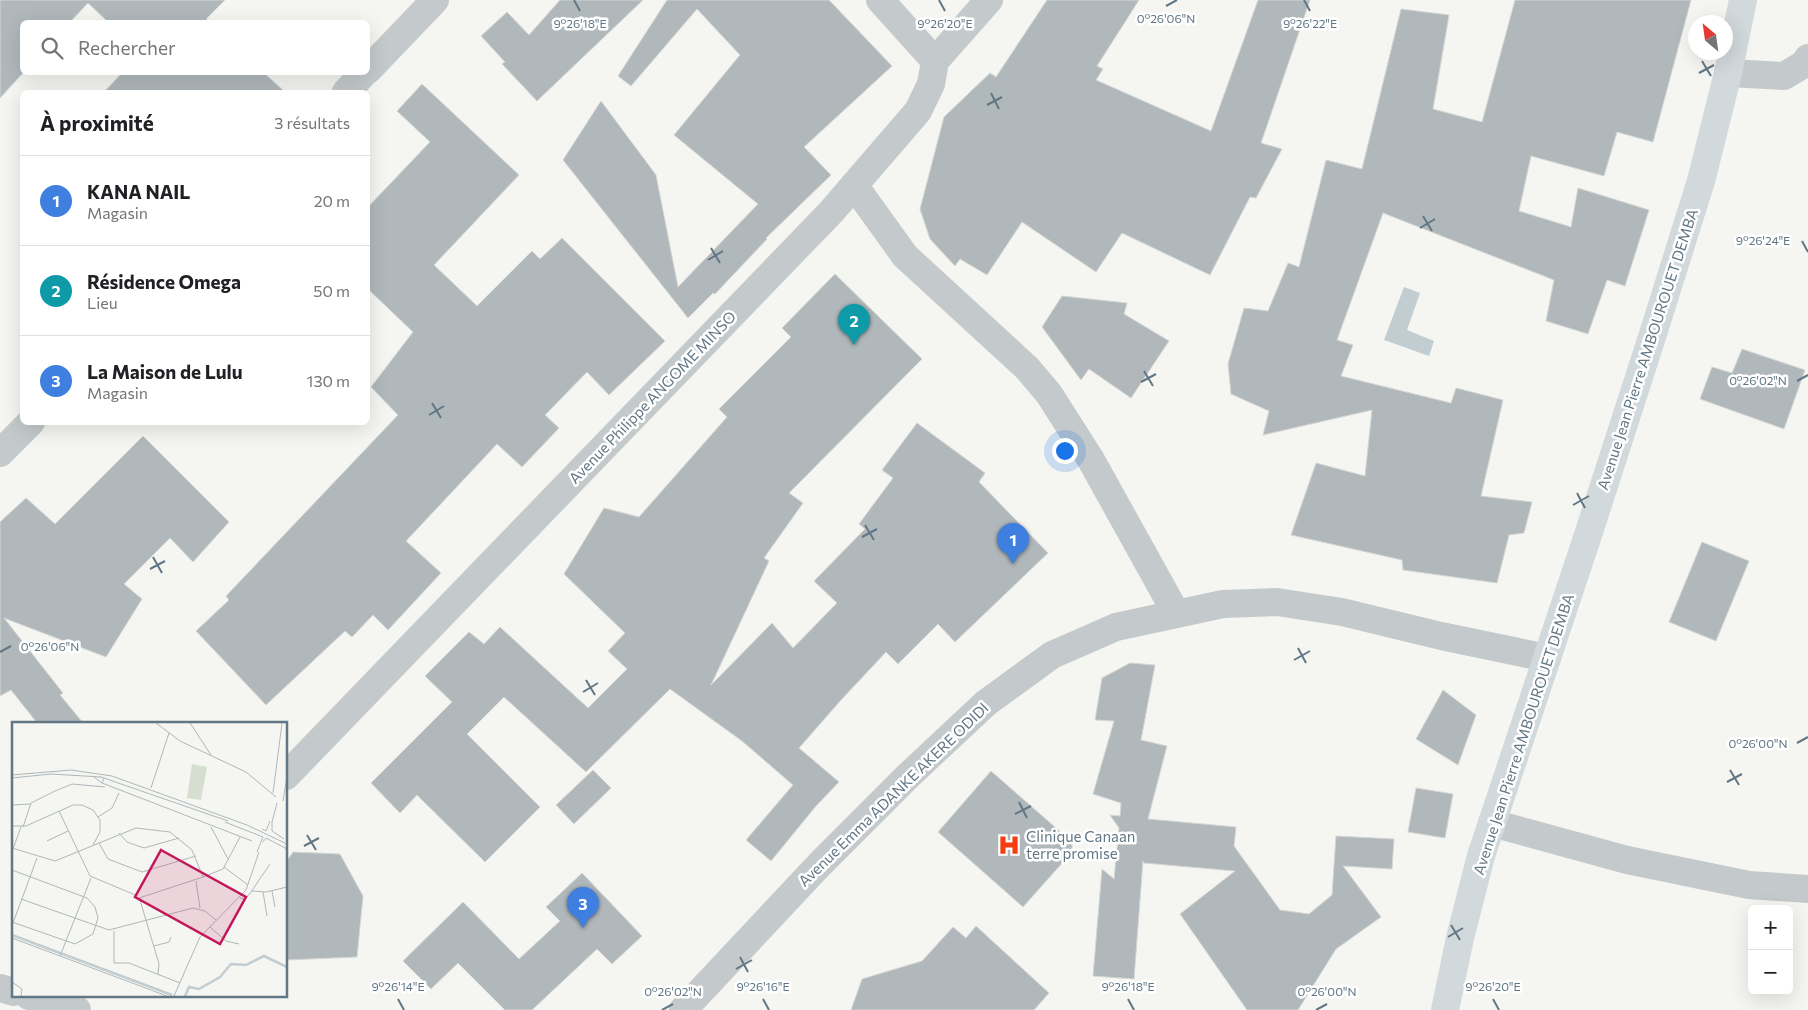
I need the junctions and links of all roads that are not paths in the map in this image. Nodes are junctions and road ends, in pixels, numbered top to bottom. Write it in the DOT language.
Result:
graph roads {
  1 [pos="435,0"];
  2 [pos="880,0"];
  3 [pos="989,0"];
  4 [pos="1743,0"];
  5 [pos="1808,58"];
  6 [pos="935,61"];
  7 [pos="370,67"];
  8 [pos="1728,73"];
  9 [pos="362,75"];
  10 [pos="348,90"];
  11 [pos="854,185"];
  12 [pos="28,425"];
  13 [pos="0,453"];
  14 [pos="1176,613"];
  15 [pos="1547,658"];
  16 [pos="288,774"];
  17 [pos="1492,823"];
  18 [pos="1808,889"];
  19 [pos="40,998"];
  20 [pos="75,1004"];
  21 [pos="683,1010"];
  22 [pos="1445,1010"];
  1 -- 7 [label="street"];
  2 -- 6 [label="street"];
  3 -- 6 [label="street"];
  4 -- 8 [label="main road, Avenue Jean Pierre AMBOUROUET DEMBA"];
  5 -- 8 [label="street"];
  6 -- 11 [label="street, Avenue Philippe ANGOME MINSO"];
  8 -- 15 [label="main road, Avenue Jean Pierre AMBOUROUET DEMBA"];
  9 -- 10 [label="street"];
  11 -- 14 [label="street"];
  11 -- 16 [label="street, Avenue Philippe ANGOME MINSO"];
  12 -- 13 [label="street"];
  14 -- 15 [label="street, Avenue Emma ADANKE AKERE ODIDI"];
  14 -- 21 [label="street, Avenue Emma ADANKE AKERE ODIDI"];
  15 -- 17 [label="main road, Avenue Jean Pierre AMBOUROUET DEMBA"];
  17 -- 18 [label="street"];
  17 -- 22 [label="main road, Avenue Jean Pierre AMBOUROUET DEMBA"];
  19 -- 20 [label="street"];
}
